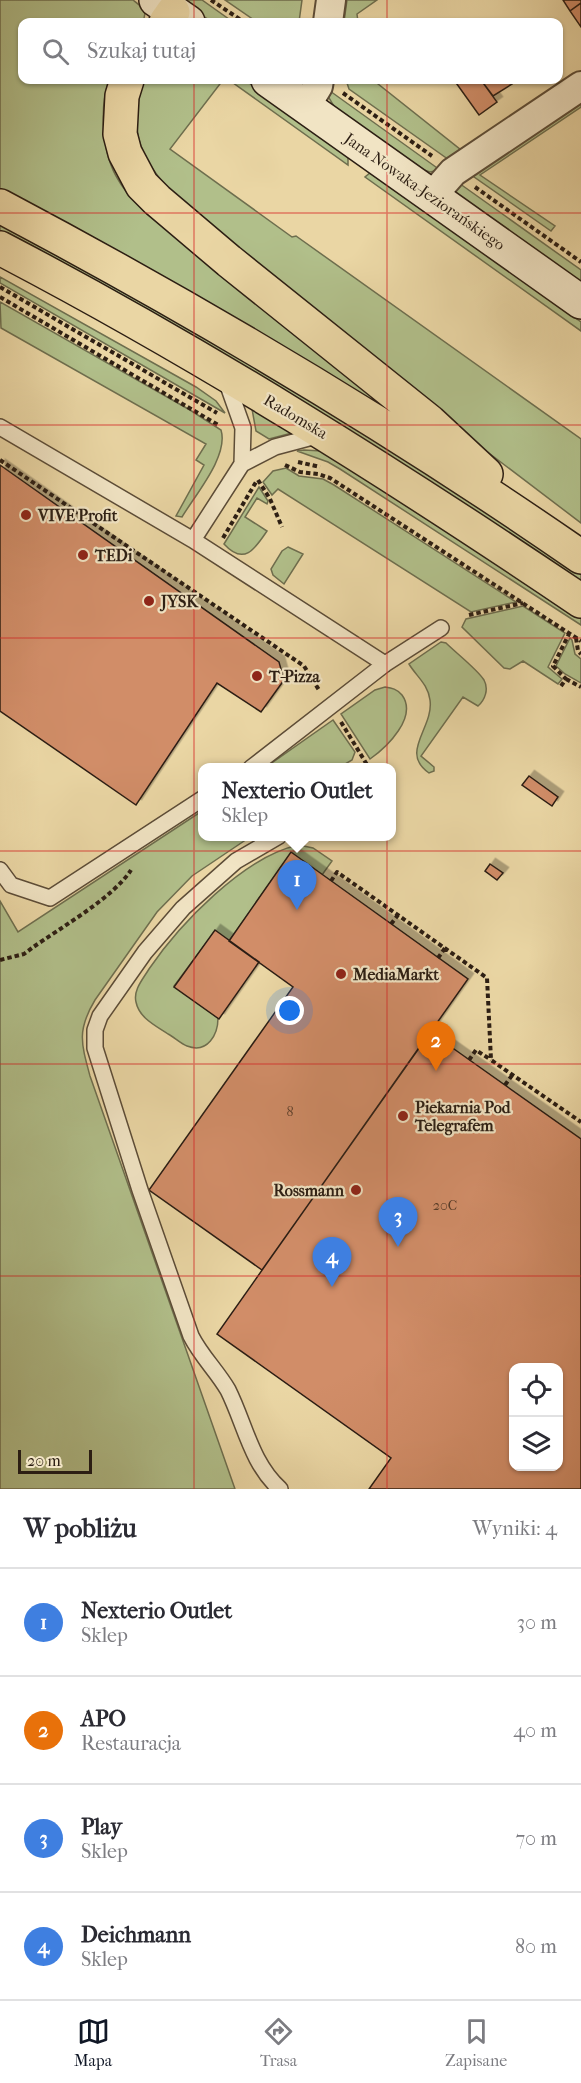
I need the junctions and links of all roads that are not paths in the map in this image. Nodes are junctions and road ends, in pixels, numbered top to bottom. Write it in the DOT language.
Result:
graph roads {
  1 [pos="331,0"];
  2 [pos="329,18"];
  3 [pos="126,84"];
  4 [pos="286,84"];
  5 [pos="581,86"];
  6 [pos="322,92"];
  7 [pos="432,196"];
  8 [pos="0,206"];
  9 [pos="6,254"];
  10 [pos="581,302"];
  11 [pos="223,372"];
  12 [pos="0,427"];
  13 [pos="325,434"];
  14 [pos="242,464"];
  15 [pos="193,540"];
  16 [pos="568,548"];
  17 [pos="581,601"];
  18 [pos="441,628"];
  19 [pos="385,664"];
  20 [pos="256,763"];
  21 [pos="198,802"];
  22 [pos="272,841"];
  23 [pos="0,870"];
  24 [pos="280,1489"];
  1 -- 2 [label="street"];
  3 -- 16 [label="main road"];
  4 -- 6 [label="street, Jana Nowaka-Jeziorańskiego"];
  5 -- 7 [label="street"];
  6 -- 7 [label="street, Jana Nowaka-Jeziorańskiego"];
  7 -- 10 [label="street, Jana Nowaka-Jeziorańskiego"];
  8 -- 16 [label="main road"];
  9 -- 11 [label="main road, Radomska"];
  11 -- 13 [label="main road, Radomska"];
  11 -- 14 [label="lane"];
  12 -- 15 [label="lane"];
  13 -- 14 [label="lane"];
  13 -- 17 [label="main road, Radomska"];
  14 -- 15 [label="lane"];
  15 -- 19 [label="lane"];
  18 -- 19 [label="lane"];
  19 -- 20 [label="lane"];
  21 -- 23 [label="lane"];
  22 -- 24 [label="lane"];
}
